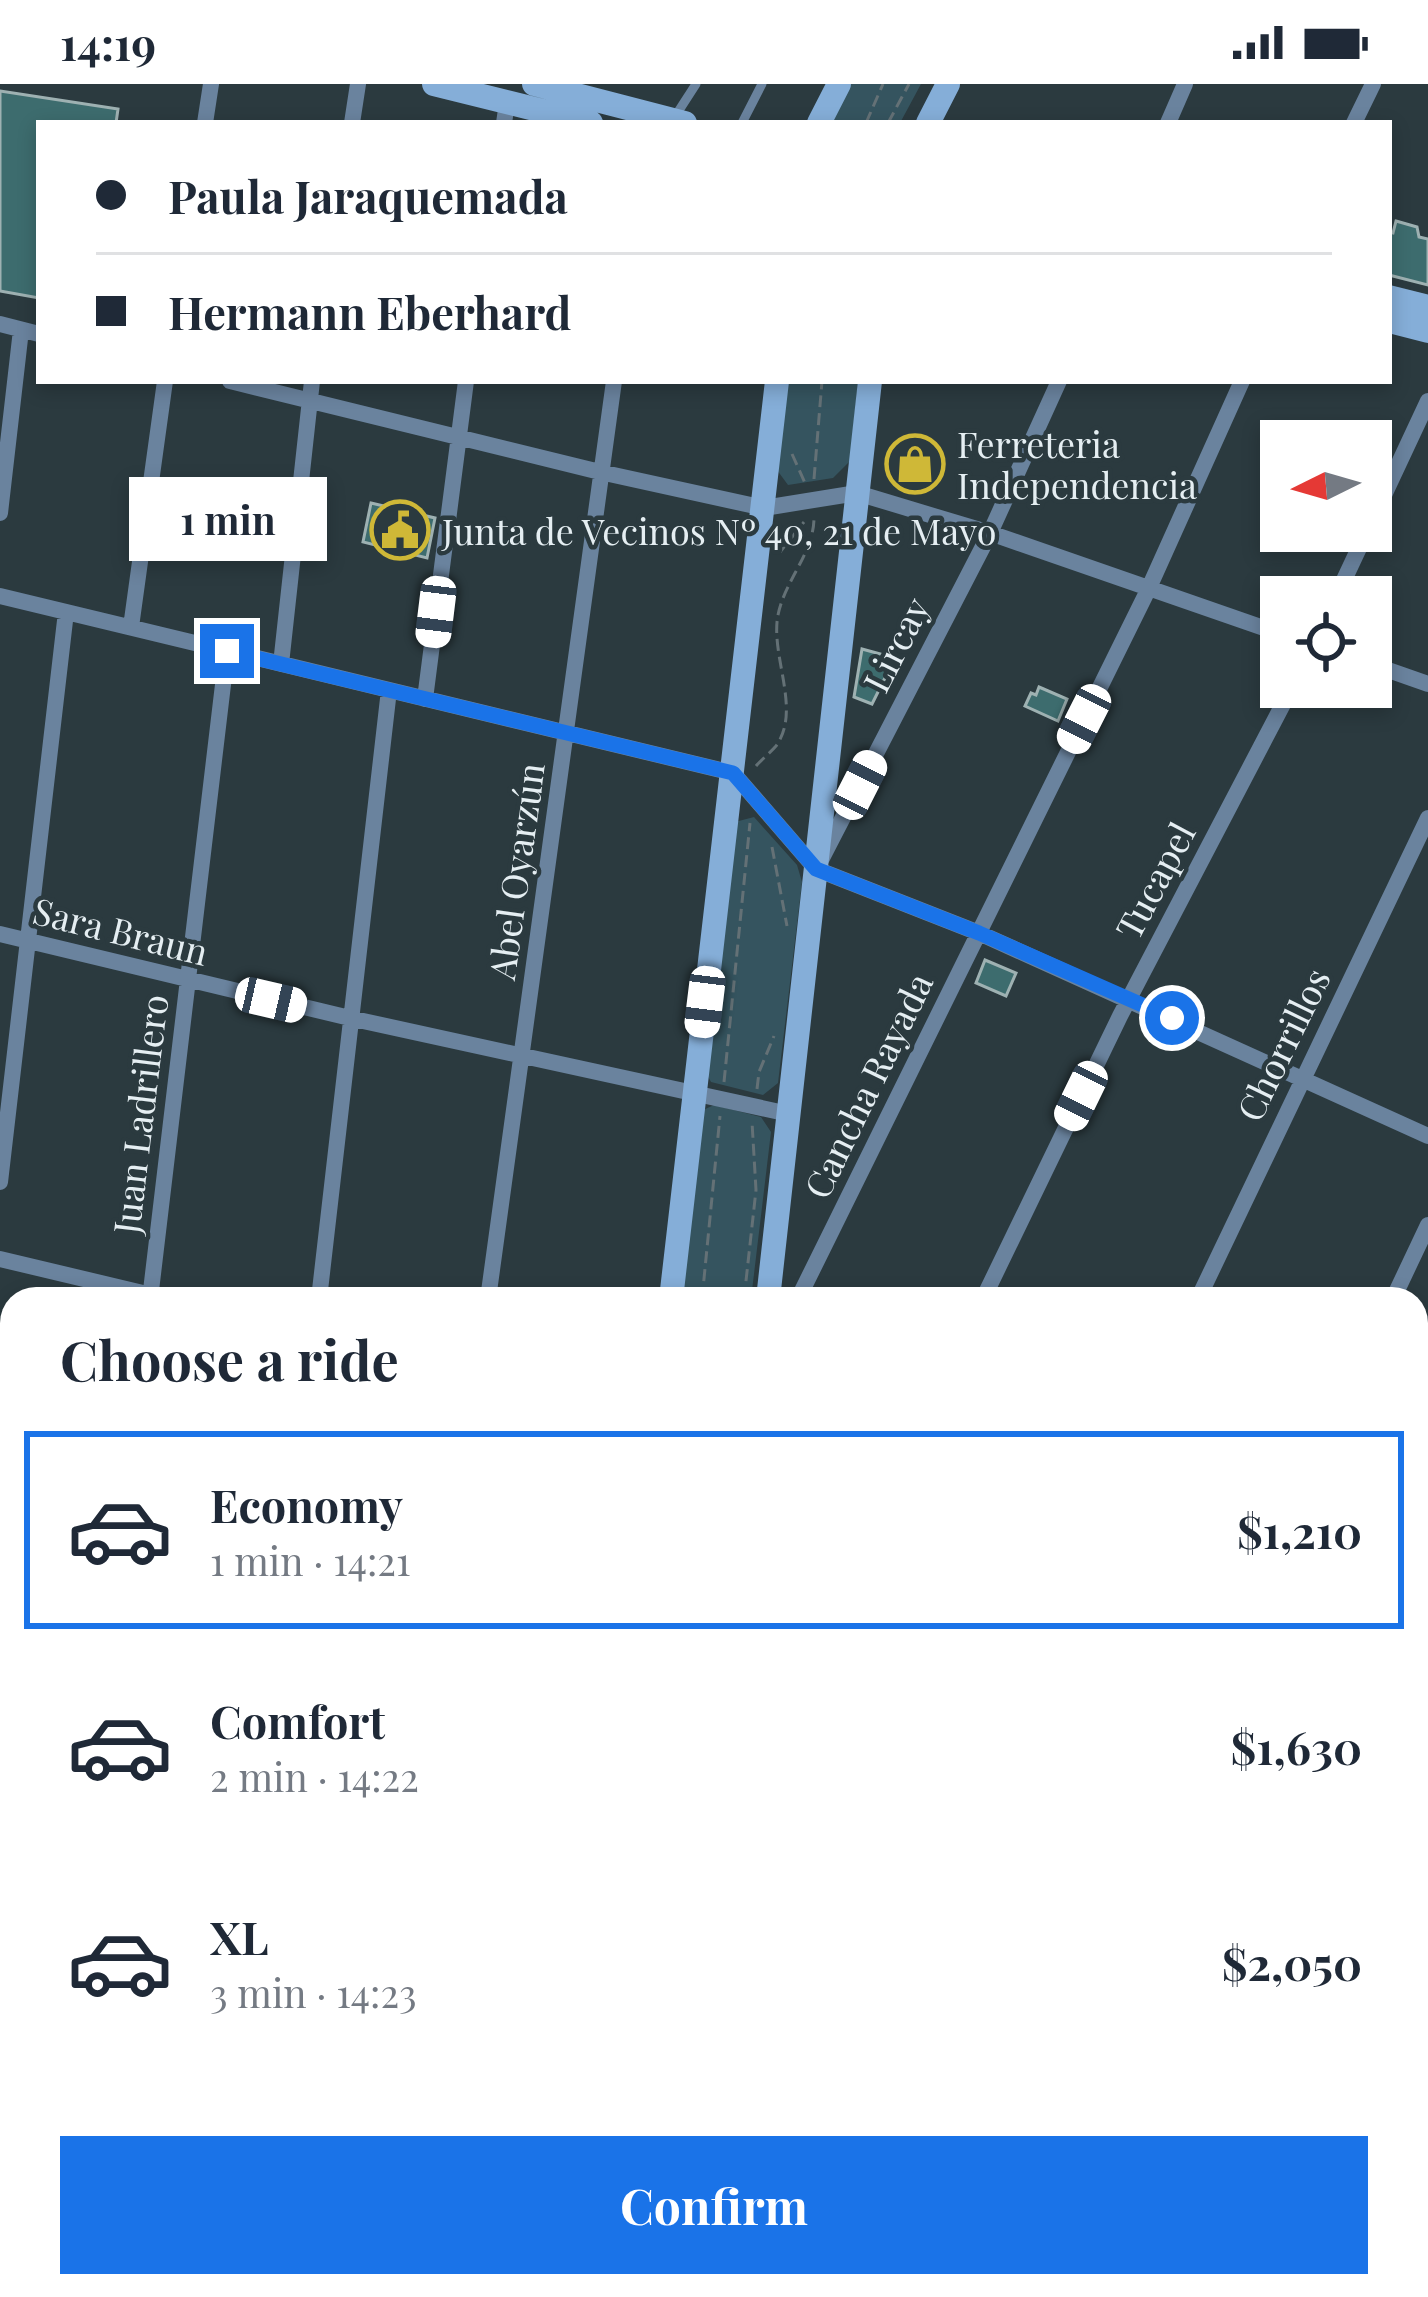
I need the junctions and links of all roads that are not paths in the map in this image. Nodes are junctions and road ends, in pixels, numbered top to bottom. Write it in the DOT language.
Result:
graph roads {
  1 [pos="211,84"];
  2 [pos="358,84"];
  3 [pos="434,84"];
  4 [pos="534,84"];
  5 [pos="696,84"];
  6 [pos="762,84"];
  7 [pos="839,84"];
  8 [pos="948,84"];
  9 [pos="1185,84"];
  10 [pos="1372,84"];
  11 [pos="506,113"];
  12 [pos="205,120"];
  13 [pos="352,120"];
  14 [pos="565,120"];
  15 [pos="675,120"];
  16 [pos="679,120"];
  17 [pos="744,120"];
  18 [pos="821,120"];
  19 [pos="930,120"];
  20 [pos="1169,120"];
  21 [pos="1355,120"];
  22 [pos="1392,298"];
  23 [pos="1428,307"];
  24 [pos="1392,322"];
  25 [pos="0,324"];
  26 [pos="30,332"];
  27 [pos="1428,332"];
  28 [pos="165,384"];
  29 [pos="242,384"];
  30 [pos="312,384"];
  31 [pos="466,384"];
  32 [pos="614,384"];
  33 [pos="777,384"];
  34 [pos="870,384"];
  35 [pos="1058,384"];
  36 [pos="1241,384"];
  37 [pos="309,400"];
  38 [pos="1428,401"];
  39 [pos="458,438"];
  40 [pos="600,472"];
  41 [pos="1392,478"];
  42 [pos="857,493"];
  43 [pos="764,508"];
  44 [pos="0,513"];
  45 [pos="990,533"];
  46 [pos="1148,590"];
  47 [pos="0,596"];
  48 [pos="66,612"];
  49 [pos="131,627"];
  50 [pos="1260,627"];
  51 [pos="227,651"];
  52 [pos="280,664"];
  53 [pos="1392,671"];
  54 [pos="1428,684"];
  55 [pos="389,690"];
  56 [pos="425,699"];
  57 [pos="1281,708"];
  58 [pos="567,733"];
  59 [pos="733,773"];
  60 [pos="1428,818"];
  61 [pos="816,869"];
  62 [pos="979,933"];
  63 [pos="0,934"];
  64 [pos="26,940"];
  65 [pos="188,981"];
  66 [pos="1129,999"];
  67 [pos="354,1019"];
  68 [pos="522,1057"];
  69 [pos="1303,1076"];
  70 [pos="694,1094"];
  71 [pos="788,1114"];
  72 [pos="1428,1136"];
  73 [pos="0,1182"];
  74 [pos="1428,1225"];
  75 [pos="0,1258"];
  76 [pos="113,1287"];
  77 [pos="157,1287"];
  78 [pos="321,1287"];
  79 [pos="490,1287"];
  80 [pos="671,1287"];
  81 [pos="769,1287"];
  82 [pos="804,1287"];
  83 [pos="989,1287"];
  84 [pos="1204,1287"];
  85 [pos="1399,1287"];
  1 -- 12 [label="street"];
  2 -- 13 [label="street"];
  3 -- 11 [label="main road"];
  4 -- 15 [label="main road"];
  5 -- 16 [label="lane"];
  6 -- 17 [label="lane"];
  7 -- 18 [label="main road"];
  8 -- 19 [label="main road"];
  9 -- 20 [label="street"];
  10 -- 21 [label="street"];
  11 -- 14 [label="main road"];
  22 -- 23 [label="main road"];
  24 -- 27 [label="main road"];
  25 -- 26 [label="street"];
  26 -- 44 [label="street"];
  28 -- 49 [label="street"];
  29 -- 37 [label="street"];
  30 -- 37 [label="street"];
  31 -- 39 [label="street"];
  32 -- 40 [label="street, Abel Oyarzún"];
  33 -- 43 [label="main road"];
  34 -- 42 [label="main road"];
  35 -- 45 [label="street, Lircay"];
  36 -- 46 [label="street, Cancha Rayada"];
  37 -- 39 [label="street"];
  37 -- 52 [label="street"];
  38 -- 41 [label="street"];
  39 -- 40 [label="street"];
  39 -- 56 [label="street"];
  40 -- 43 [label="street"];
  40 -- 58 [label="street, Abel Oyarzún"];
  42 -- 43 [label="street"];
  42 -- 45 [label="street"];
  42 -- 61 [label="main road"];
  43 -- 59 [label="main road"];
  45 -- 46 [label="street"];
  45 -- 61 [label="street, Lircay"];
  46 -- 50 [label="street"];
  46 -- 62 [label="street, Cancha Rayada"];
  47 -- 48 [label="street"];
  48 -- 49 [label="street"];
  48 -- 64 [label="street"];
  49 -- 51 [label="street"];
  51 -- 52 [label="street"];
  51 -- 65 [label="street, Juan Ladrillero"];
  52 -- 55 [label="street"];
  53 -- 54 [label="street"];
  55 -- 56 [label="street"];
  55 -- 67 [label="street"];
  56 -- 58 [label="street"];
  57 -- 66 [label="street, Tucapel"];
  58 -- 59 [label="street"];
  58 -- 68 [label="street, Abel Oyarzún"];
  59 -- 61 [label="street"];
  59 -- 70 [label="main road"];
  60 -- 69 [label="street, Chorrillos"];
  61 -- 62 [label="street"];
  61 -- 71 [label="main road"];
  62 -- 66 [label="street"];
  62 -- 82 [label="street, Cancha Rayada"];
  63 -- 64 [label="street, Sara Braun"];
  64 -- 65 [label="street, Sara Braun"];
  64 -- 73 [label="street"];
  65 -- 67 [label="street, Sara Braun"];
  65 -- 77 [label="street, Juan Ladrillero"];
  66 -- 69 [label="street"];
  66 -- 83 [label="street, Tucapel"];
  67 -- 68 [label="street, Sara Braun"];
  67 -- 78 [label="street"];
  68 -- 70 [label="street, Sara Braun"];
  68 -- 79 [label="street, Abel Oyarzún"];
  69 -- 72 [label="street"];
  69 -- 84 [label="street, Chorrillos"];
  70 -- 71 [label="street, Sara Braun"];
  70 -- 80 [label="main road"];
  71 -- 81 [label="main road"];
  74 -- 85 [label="street"];
  75 -- 76 [label="street"];
}
